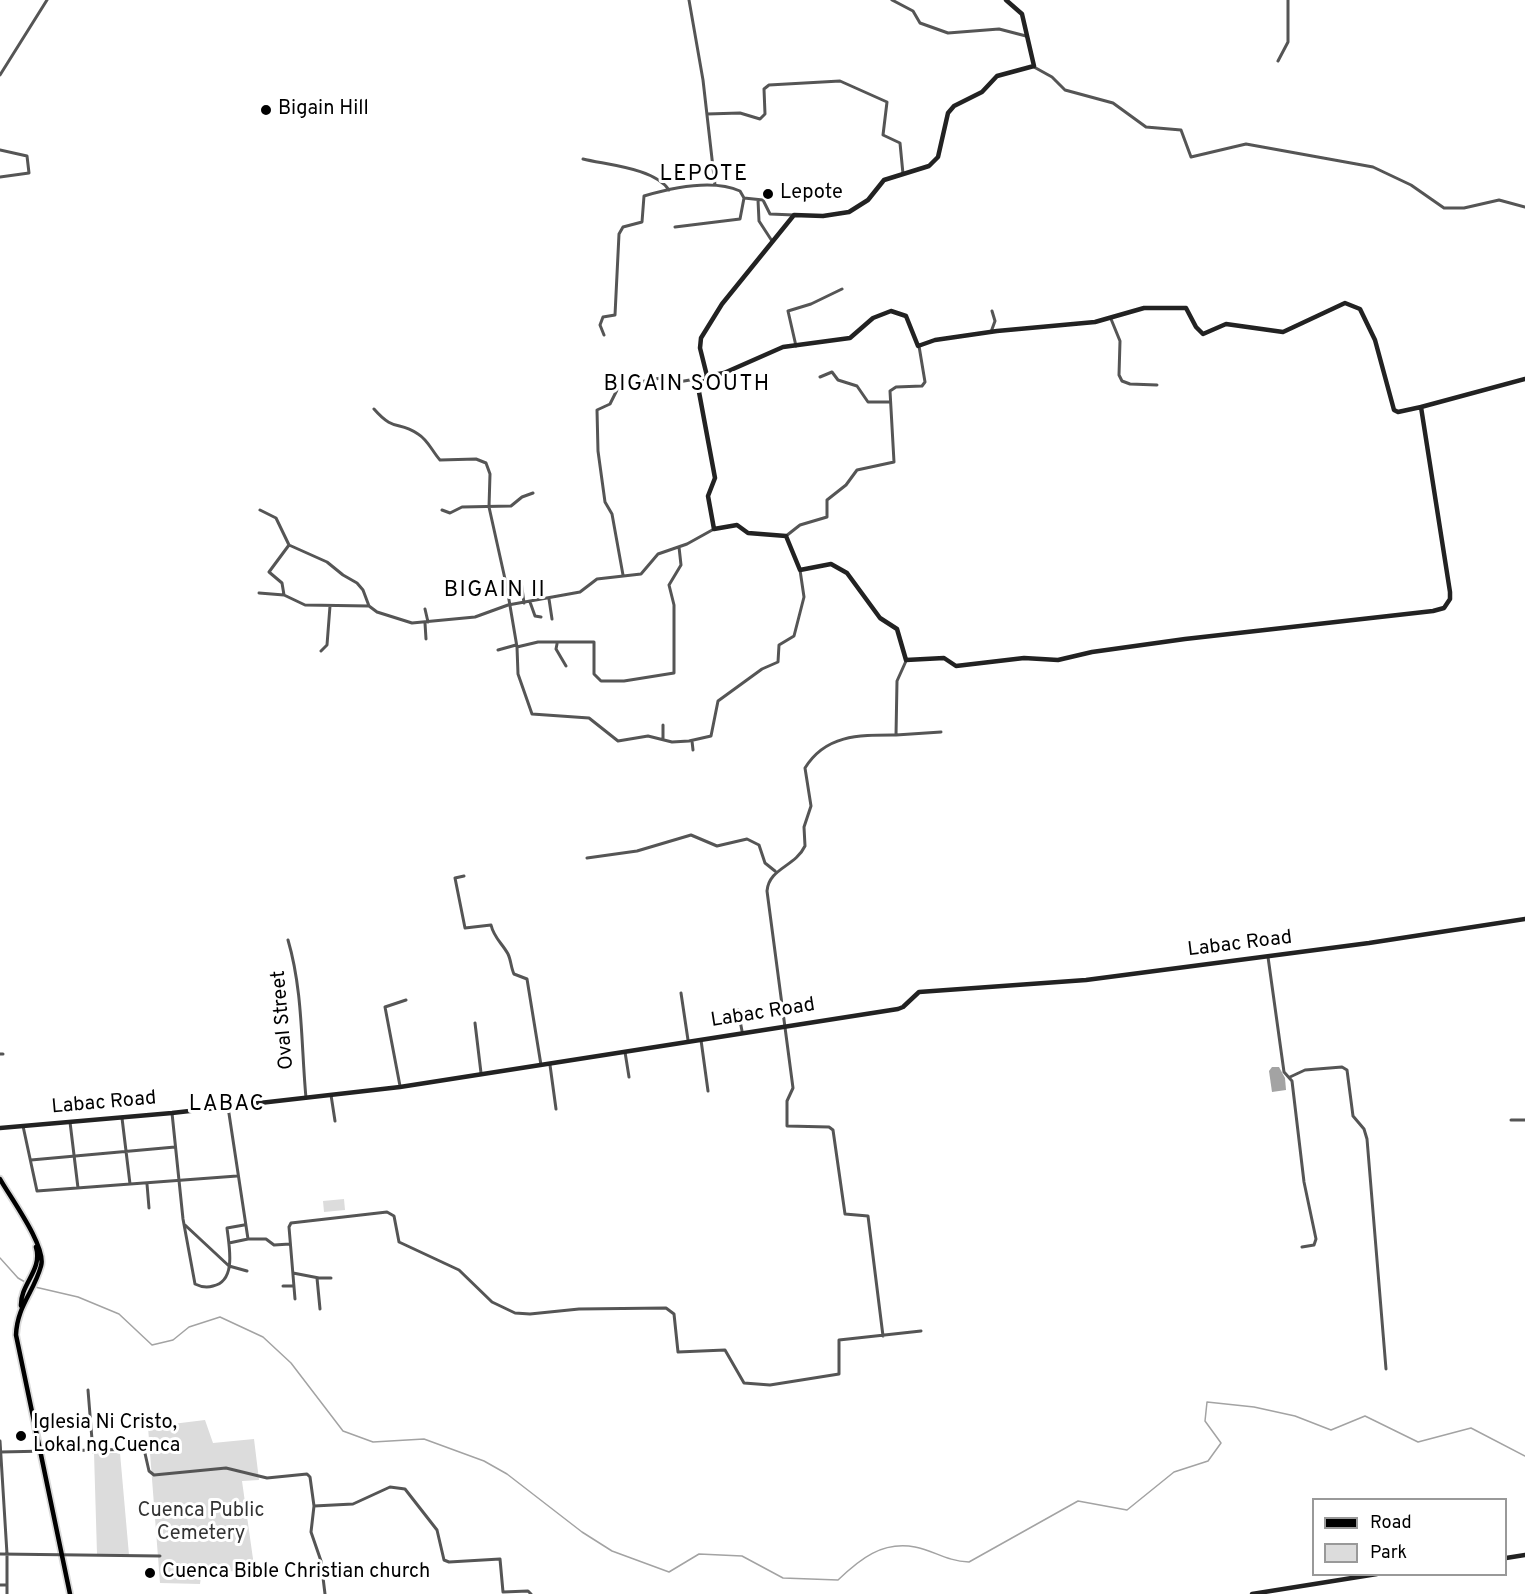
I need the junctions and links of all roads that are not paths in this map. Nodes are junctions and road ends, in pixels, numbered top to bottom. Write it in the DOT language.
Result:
graph roads {
  1 [pos="47,0"];
  2 [pos="689,0"];
  3 [pos="892,0"];
  4 [pos="1006,0"];
  5 [pos="1288,0"];
  6 [pos="1028,36"];
  7 [pos="1278,61"];
  8 [pos="1034,66"];
  9 [pos="0,75"];
  10 [pos="706,114"];
  11 [pos="0,150"];
  12 [pos="583,159"];
  13 [pos="903,174"];
  14 [pos="0,177"];
  15 [pos="715,186"];
  16 [pos="669,190"];
  17 [pos="744,198"];
  18 [pos="758,200"];
  19 [pos="1525,207"];
  20 [pos="794,215"];
  21 [pos="675,227"];
  22 [pos="772,241"];
  23 [pos="842,289"];
  24 [pos="992,311"];
  25 [pos="1111,319"];
  26 [pos="991,332"];
  27 [pos="604,335"];
  28 [pos="796,346"];
  29 [pos="918,346"];
  30 [pos="705,377"];
  31 [pos="820,377"];
  32 [pos="1525,380"];
  33 [pos="1157,385"];
  34 [pos="889,402"];
  35 [pos="1421,407"];
  36 [pos="374,409"];
  37 [pos="533,493"];
  38 [pos="489,507"];
  39 [pos="260,510"];
  40 [pos="442,510"];
  41 [pos="714,529"];
  42 [pos="786,536"];
  43 [pos="289,545"];
  44 [pos="679,547"];
  45 [pos="801,570"];
  46 [pos="623,575"];
  47 [pos="521,581"];
  48 [pos="259,593"];
  49 [pos="284,595"];
  50 [pos="549,599"];
  51 [pos="530,602"];
  52 [pos="524,603"];
  53 [pos="508,604"];
  54 [pos="330,606"];
  55 [pos="369,606"];
  56 [pos="425,609"];
  57 [pos="541,617"];
  58 [pos="552,619"];
  59 [pos="426,622"];
  60 [pos="426,639"];
  61 [pos="557,644"];
  62 [pos="517,646"];
  63 [pos="498,650"];
  64 [pos="321,651"];
  65 [pos="906,660"];
  66 [pos="566,666"];
  67 [pos="663,725"];
  68 [pos="941,732"];
  69 [pos="896,735"];
  70 [pos="663,738"];
  71 [pos="692,741"];
  72 [pos="693,750"];
  73 [pos="587,858"];
  74 [pos="775,871"];
  75 [pos="464,876"];
  76 [pos="1525,919"];
  77 [pos="288,940"];
  78 [pos="1268,957"];
  79 [pos="681,993"];
  80 [pos="406,1000"];
  81 [pos="738,1010"];
  82 [pos="476,1023"];
  83 [pos="787,1024"];
  84 [pos="742,1031"];
  85 [pos="700,1038"];
  86 [pos="688,1040"];
  87 [pos="625,1052"];
  88 [pos="550,1065"];
  89 [pos="541,1066"];
  90 [pos="481,1075"];
  91 [pos="629,1077"];
  92 [pos="1290,1077"];
  93 [pos="400,1087"];
  94 [pos="708,1091"];
  95 [pos="331,1095"];
  96 [pos="306,1098"];
  97 [pos="228,1106"];
  98 [pos="556,1109"];
  99 [pos="172,1113"];
  100 [pos="122,1118"];
  101 [pos="1511,1120"];
  102 [pos="1525,1120"];
  103 [pos="335,1121"];
  104 [pos="70,1122"];
  105 [pos="23,1126"];
  106 [pos="0,1128"];
  107 [pos="175,1147"];
  108 [pos="126,1151"];
  109 [pos="76,1156"];
  110 [pos="31,1160"];
  111 [pos="237,1176"];
  112 [pos="0,1179"];
  113 [pos="178,1182"];
  114 [pos="147,1184"];
  115 [pos="130,1185"];
  116 [pos="78,1188"];
  117 [pos="149,1208"];
  118 [pos="184,1223"];
  119 [pos="243,1225"];
  120 [pos="248,1239"];
  121 [pos="229,1243"];
  122 [pos="290,1244"];
  123 [pos="1302,1247"];
  124 [pos="229,1266"];
  125 [pos="247,1271"];
  126 [pos="293,1273"];
  127 [pos="317,1278"];
  128 [pos="331,1278"];
  129 [pos="283,1286"];
  130 [pos="294,1286"];
  131 [pos="295,1299"];
  132 [pos="320,1309"];
  133 [pos="921,1331"];
  134 [pos="883,1336"];
  135 [pos="1386,1369"];
  136 [pos="88,1390"];
  137 [pos="0,1441"];
  138 [pos="39,1451"];
  139 [pos="1,1452"];
  140 [pos="93,1452"];
  141 [pos="314,1506"];
  142 [pos="0,1554"];
  143 [pos="8,1554"];
  144 [pos="62,1555"];
  145 [pos="160,1556"];
  146 [pos="1525,1556"];
  147 [pos="1507,1558"];
  148 [pos="1370,1576"];
  149 [pos="0,1585"];
  150 [pos="7,1585"];
  151 [pos="7,1594"];
  152 [pos="70,1594"];
  153 [pos="325,1594"];
  154 [pos="531,1594"];
  155 [pos="1252,1594"];
  1 -- 9 [label="street"];
  2 -- 10 [label="street"];
  3 -- 6 [label="street"];
  4 -- 6 [label="street"];
  5 -- 7 [label="street"];
  6 -- 8 [label="street"];
  8 -- 13 [label="street"];
  8 -- 19 [label="street"];
  10 -- 13 [label="street"];
  10 -- 15 [label="street"];
  11 -- 14 [label="street"];
  12 -- 16 [label="street"];
  13 -- 20 [label="street"];
  15 -- 16 [label="street"];
  15 -- 17 [label="street"];
  16 -- 27 [label="street"];
  17 -- 18 [label="street"];
  17 -- 21 [label="street"];
  18 -- 20 [label="street"];
  18 -- 22 [label="street"];
  20 -- 22 [label="street"];
  22 -- 30 [label="street"];
  23 -- 28 [label="street"];
  24 -- 26 [label="street"];
  25 -- 26 [label="street"];
  25 -- 33 [label="street"];
  25 -- 35 [label="street"];
  26 -- 29 [label="street"];
  28 -- 29 [label="street"];
  28 -- 30 [label="street"];
  29 -- 34 [label="street"];
  30 -- 41 [label="street"];
  30 -- 46 [label="street"];
  31 -- 34 [label="street"];
  32 -- 35 [label="street"];
  34 -- 42 [label="street"];
  35 -- 65 [label="street"];
  36 -- 38 [label="street"];
  37 -- 38 [label="street"];
  38 -- 40 [label="street"];
  38 -- 53 [label="street"];
  39 -- 43 [label="street"];
  41 -- 42 [label="street"];
  41 -- 44 [label="street"];
  42 -- 45 [label="street"];
  43 -- 49 [label="street"];
  43 -- 55 [label="street"];
  44 -- 46 [label="street"];
  44 -- 61 [label="street"];
  45 -- 65 [label="street"];
  45 -- 71 [label="street"];
  46 -- 50 [label="street"];
  47 -- 52 [label="street"];
  48 -- 49 [label="street"];
  49 -- 54 [label="street"];
  50 -- 51 [label="street"];
  50 -- 58 [label="street"];
  51 -- 52 [label="street"];
  51 -- 57 [label="street"];
  52 -- 53 [label="street"];
  53 -- 59 [label="street"];
  53 -- 62 [label="street"];
  54 -- 55 [label="street"];
  54 -- 64 [label="street"];
  55 -- 59 [label="street"];
  56 -- 59 [label="street"];
  59 -- 60 [label="street"];
  61 -- 62 [label="street"];
  61 -- 66 [label="street"];
  62 -- 63 [label="street"];
  62 -- 70 [label="street"];
  65 -- 69 [label="street"];
  67 -- 70 [label="street"];
  68 -- 69 [label="street"];
  69 -- 74 [label="street"];
  70 -- 71 [label="street"];
  71 -- 72 [label="street"];
  73 -- 74 [label="street"];
  74 -- 83 [label="street"];
  75 -- 89 [label="street"];
  76 -- 78 [label="street, Labac Road"];
  77 -- 96 [label="street, Oval Street"];
  78 -- 83 [label="street, Labac Road"];
  78 -- 92 [label="street"];
  79 -- 86 [label="street"];
  80 -- 93 [label="street"];
  81 -- 84 [label="street"];
  82 -- 90 [label="street"];
  83 -- 84 [label="street, Labac Road"];
  83 -- 134 [label="street"];
  84 -- 85 [label="street, Labac Road"];
  85 -- 86 [label="street, Labac Road"];
  85 -- 94 [label="street"];
  86 -- 87 [label="street, Labac Road"];
  87 -- 88 [label="street, Labac Road"];
  87 -- 91 [label="street"];
  88 -- 89 [label="street, Labac Road"];
  88 -- 98 [label="street"];
  89 -- 90 [label="street, Labac Road"];
  90 -- 93 [label="street, Labac Road"];
  92 -- 123 [label="street"];
  92 -- 135 [label="street"];
  93 -- 95 [label="street, Labac Road"];
  95 -- 96 [label="street, Labac Road"];
  95 -- 103 [label="street"];
  96 -- 97 [label="street, Labac Road"];
  97 -- 99 [label="street, Labac Road"];
  97 -- 111 [label="street"];
  99 -- 100 [label="street, Labac Road"];
  99 -- 107 [label="street"];
  100 -- 104 [label="street, Labac Road"];
  100 -- 108 [label="street"];
  101 -- 102 [label="street"];
  104 -- 105 [label="street, Labac Road"];
  104 -- 109 [label="street"];
  105 -- 106 [label="street, Labac Road"];
  105 -- 110 [label="street"];
  107 -- 108 [label="street"];
  107 -- 113 [label="street"];
  108 -- 109 [label="street"];
  108 -- 115 [label="street"];
  109 -- 110 [label="street"];
  109 -- 116 [label="street"];
  110 -- 116 [label="street"];
  111 -- 113 [label="street"];
  111 -- 119 [label="street"];
  112 -- 138 [label="main road"];
  113 -- 114 [label="street"];
  113 -- 118 [label="street"];
  114 -- 115 [label="street"];
  114 -- 117 [label="street"];
  115 -- 116 [label="street"];
  118 -- 124 [label="street"];
  118 -- 124 [label="street"];
  119 -- 120 [label="street"];
  119 -- 121 [label="street"];
  120 -- 121 [label="street"];
  120 -- 122 [label="street"];
  121 -- 124 [label="street"];
  122 -- 126 [label="street"];
  122 -- 134 [label="street"];
  124 -- 125 [label="street"];
  126 -- 127 [label="street"];
  126 -- 130 [label="street"];
  127 -- 128 [label="street"];
  127 -- 132 [label="street"];
  129 -- 130 [label="street"];
  130 -- 131 [label="street"];
  133 -- 134 [label="street"];
  136 -- 140 [label="street"];
  137 -- 139 [label="street"];
  138 -- 139 [label="street"];
  138 -- 140 [label="street"];
  138 -- 144 [label="main road"];
  139 -- 143 [label="street"];
  140 -- 141 [label="street"];
  141 -- 153 [label="street"];
  141 -- 154 [label="street"];
  142 -- 143 [label="street"];
  143 -- 144 [label="street"];
  143 -- 150 [label="street"];
  144 -- 145 [label="street"];
  144 -- 152 [label="main road"];
  146 -- 147 [label="street"];
  148 -- 155 [label="street"];
  149 -- 150 [label="street"];
  150 -- 151 [label="street"];
}
